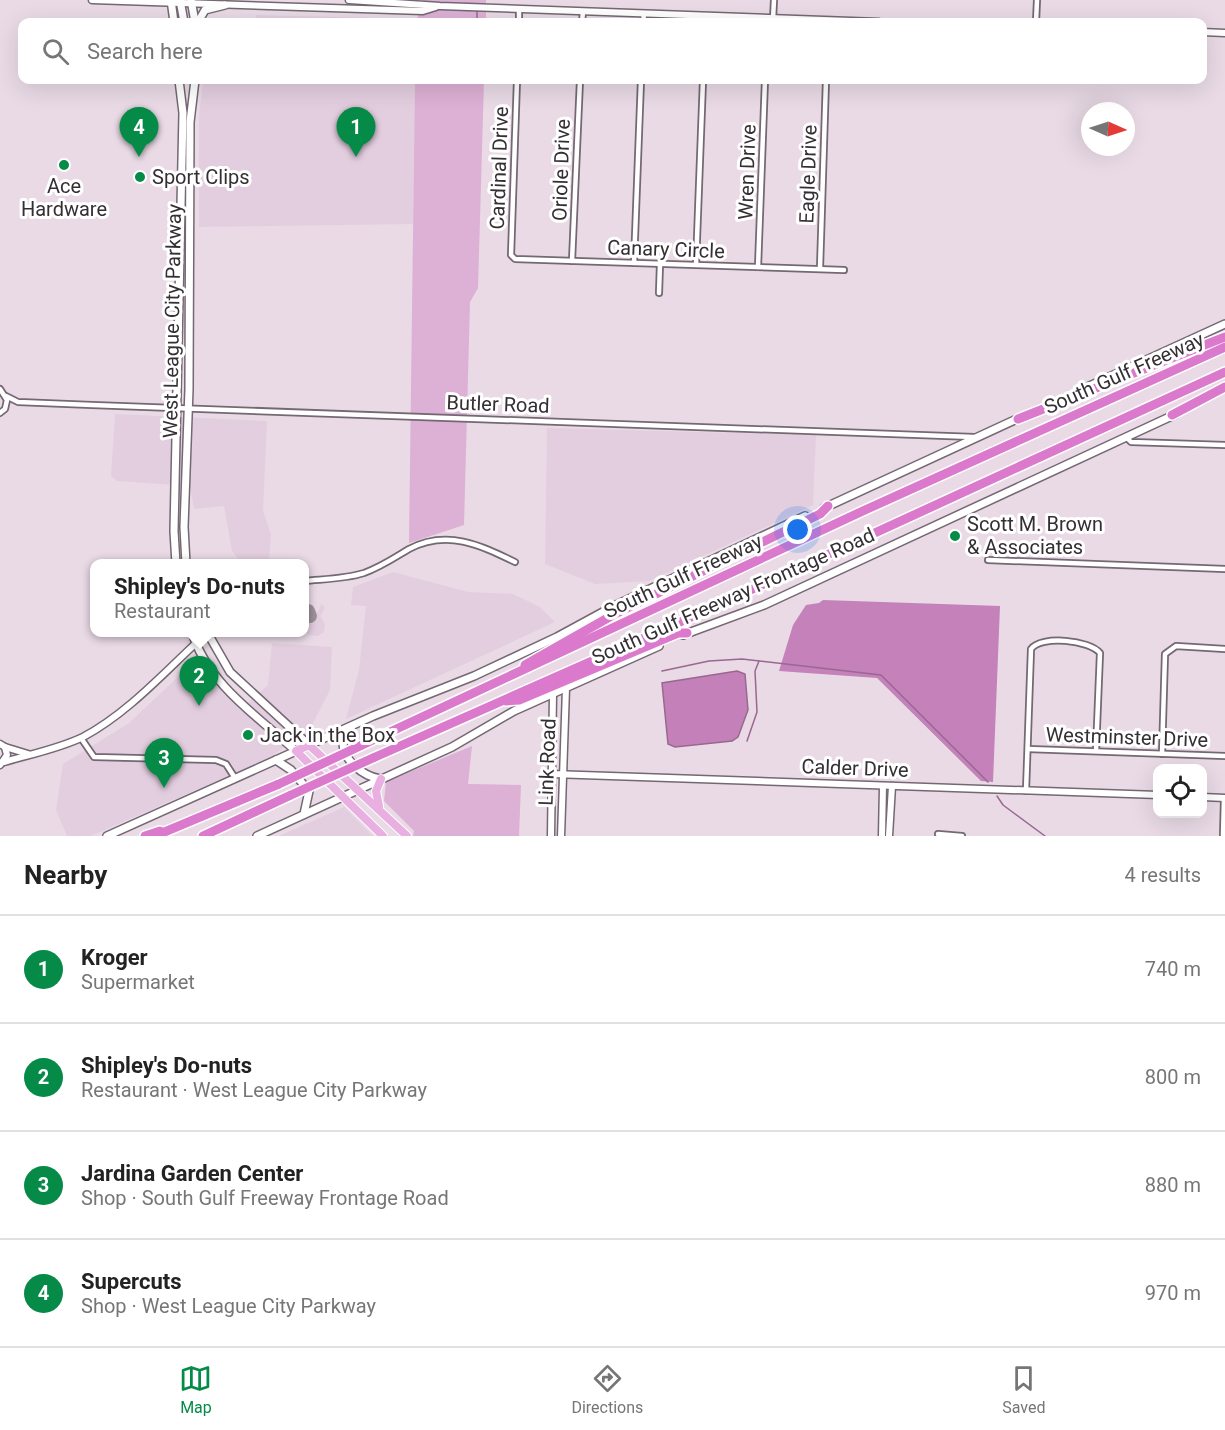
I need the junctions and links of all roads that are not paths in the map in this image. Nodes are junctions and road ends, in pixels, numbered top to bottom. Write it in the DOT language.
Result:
graph roads {
  1 [pos="92,0"];
  2 [pos="349,0"];
  3 [pos="371,0"];
  4 [pos="774,0"];
  5 [pos="1037,0"];
  6 [pos="171,2"];
  7 [pos="185,2"];
  8 [pos="225,5"];
  9 [pos="440,6"];
  10 [pos="371,9"];
  11 [pos="519,9"];
  12 [pos="583,12"];
  13 [pos="644,14"];
  14 [pos="173,18"];
  15 [pos="184,18"];
  16 [pos="195,18"];
  17 [pos="200,18"];
  18 [pos="519,18"];
  19 [pos="582,18"];
  20 [pos="644,18"];
  21 [pos="693,18"];
  22 [pos="770,18"];
  23 [pos="1036,18"];
  24 [pos="1207,32"];
  25 [pos="1225,33"];
  26 [pos="179,84"];
  27 [pos="189,84"];
  28 [pos="195,84"];
  29 [pos="517,84"];
  30 [pos="580,84"];
  31 [pos="641,84"];
  32 [pos="703,84"];
  33 [pos="765,84"];
  34 [pos="826,84"];
  35 [pos="190,122"];
  36 [pos="180,215"];
  37 [pos="190,218"];
  38 [pos="512,257"];
  39 [pos="573,261"];
  40 [pos="634,263"];
  41 [pos="660,264"];
  42 [pos="696,265"];
  43 [pos="758,267"];
  44 [pos="820,268"];
  45 [pos="844,270"];
  46 [pos="659,293"];
  47 [pos="180,301"];
  48 [pos="190,302"];
  49 [pos="1225,324"];
  50 [pos="1225,338"];
  51 [pos="1225,347"];
  52 [pos="1225,372"];
  53 [pos="0,389"];
  54 [pos="1225,389"];
  55 [pos="6,396"];
  56 [pos="18,402"];
  57 [pos="5,408"];
  58 [pos="178,408"];
  59 [pos="188,409"];
  60 [pos="0,413"];
  61 [pos="1172,416"];
  62 [pos="1018,418"];
  63 [pos="1126,437"];
  64 [pos="977,438"];
  65 [pos="1225,445"];
  66 [pos="828,506"];
  67 [pos="176,559"];
  68 [pos="186,559"];
  69 [pos="988,560"];
  70 [pos="515,562"];
  71 [pos="1225,569"];
  72 [pos="309,580"];
  73 [pos="687,633"];
  74 [pos="193,637"];
  75 [pos="203,637"];
  76 [pos="210,637"];
  77 [pos="195,644"];
  78 [pos="1225,649"];
  79 [pos="510,676"];
  80 [pos="566,688"];
  81 [pos="553,694"];
  82 [pos="497,701"];
  83 [pos="354,724"];
  84 [pos="81,738"];
  85 [pos="309,745"];
  86 [pos="2,746"];
  87 [pos="1028,749"];
  88 [pos="296,751"];
  89 [pos="1096,751"];
  90 [pos="28,754"];
  91 [pos="1162,754"];
  92 [pos="1225,756"];
  93 [pos="276,760"];
  94 [pos="2,763"];
  95 [pos="552,774"];
  96 [pos="564,774"];
  97 [pos="235,778"];
  98 [pos="380,779"];
  99 [pos="883,786"];
  100 [pos="892,786"];
  101 [pos="358,789"];
  102 [pos="1026,791"];
  103 [pos="1153,795"];
  104 [pos="342,796"];
  105 [pos="1207,797"];
  106 [pos="1224,798"];
  107 [pos="383,813"];
  108 [pos="304,814"];
  109 [pos="185,823"];
  110 [pos="938,834"];
  111 [pos="107,836"];
  112 [pos="144,836"];
  113 [pos="155,836"];
  114 [pos="203,836"];
  115 [pos="257,836"];
  116 [pos="383,836"];
  117 [pos="407,836"];
  118 [pos="550,836"];
  119 [pos="561,836"];
  120 [pos="882,836"];
  121 [pos="889,836"];
  122 [pos="962,836"];
  123 [pos="1223,836"];
  1 -- 6 [label="street"];
  2 -- 3 [label="street"];
  3 -- 9 [label="street"];
  3 -- 10 [label="street"];
  4 -- 22 [label="street"];
  5 -- 23 [label="street"];
  6 -- 7 [label="street"];
  6 -- 14 [label="main road"];
  7 -- 8 [label="street"];
  7 -- 15 [label="main road"];
  7 -- 16 [label="main road"];
  8 -- 10 [label="street"];
  8 -- 17 [label="main road"];
  9 -- 10 [label="street"];
  9 -- 11 [label="street"];
  11 -- 12 [label="street"];
  11 -- 18 [label="street"];
  12 -- 13 [label="street"];
  12 -- 19 [label="street"];
  13 -- 20 [label="street"];
  13 -- 21 [label="street"];
  24 -- 25 [label="street"];
  26 -- 36 [label="main road, West League City Parkway"];
  27 -- 35 [label="main road"];
  28 -- 35 [label="main road, West League City Parkway"];
  29 -- 38 [label="street, Cardinal Drive"];
  30 -- 39 [label="street, Oriole Drive"];
  31 -- 40 [label="street"];
  32 -- 42 [label="street"];
  33 -- 43 [label="street, Wren Drive"];
  34 -- 44 [label="street, Eagle Drive"];
  35 -- 37 [label="main road, West League City Parkway"];
  36 -- 37 [label="main road"];
  36 -- 47 [label="main road, West League City Parkway"];
  37 -- 48 [label="main road, West League City Parkway"];
  38 -- 39 [label="street, Canary Circle"];
  39 -- 40 [label="street, Canary Circle"];
  40 -- 41 [label="street, Canary Circle"];
  41 -- 42 [label="street, Canary Circle"];
  41 -- 46 [label="street"];
  42 -- 43 [label="street, Canary Circle"];
  43 -- 44 [label="street, Canary Circle"];
  44 -- 45 [label="street, Canary Circle"];
  47 -- 48 [label="main road"];
  47 -- 58 [label="main road, West League City Parkway"];
  48 -- 59 [label="main road, West League City Parkway"];
  49 -- 62 [label="main road, South Gulf Freeway Frontage Road"];
  50 -- 62 [label="highway"];
  51 -- 79 [label="highway, South Gulf Freeway"];
  52 -- 82 [label="highway, South Gulf Freeway"];
  53 -- 55 [label="street"];
  54 -- 61 [label="highway"];
  55 -- 56 [label="street, Butler Road"];
  55 -- 57 [label="street"];
  56 -- 57 [label="street, Butler Road"];
  56 -- 58 [label="street, Butler Road"];
  57 -- 60 [label="street"];
  58 -- 59 [label="street, Butler Road"];
  58 -- 67 [label="main road, West League City Parkway"];
  59 -- 64 [label="street, Butler Road"];
  59 -- 68 [label="main road, West League City Parkway"];
  61 -- 63 [label="main road, South Gulf Freeway Frontage Road"];
  62 -- 64 [label="main road, South Gulf Freeway Frontage Road"];
  63 -- 65 [label="street"];
  63 -- 73 [label="main road, South Gulf Freeway Frontage Road"];
  64 -- 66 [label="main road, South Gulf Freeway Frontage Road"];
  66 -- 79 [label="highway"];
  66 -- 83 [label="main road, South Gulf Freeway Frontage Road"];
  69 -- 71 [label="street"];
  70 -- 72 [label="street"];
  73 -- 80 [label="main road, South Gulf Freeway Frontage Road"];
  73 -- 82 [label="highway"];
  74 -- 77 [label="main road"];
  75 -- 77 [label="street"];
  76 -- 85 [label="main road"];
  77 -- 84 [label="street"];
  77 -- 88 [label="main road"];
  78 -- 91 [label="street"];
  79 -- 109 [label="highway, South Gulf Freeway, bridge"];
  80 -- 81 [label="main road, South Gulf Freeway Frontage Road"];
  80 -- 96 [label="street, Link Road"];
  81 -- 95 [label="street, Link Road"];
  81 -- 98 [label="main road, South Gulf Freeway Frontage Road"];
  82 -- 114 [label="highway, South Gulf Freeway, bridge"];
  83 -- 85 [label="main road, South Gulf Freeway Frontage Road"];
  83 -- 98 [label="main road"];
  84 -- 90 [label="street"];
  84 -- 97 [label="street"];
  85 -- 88 [label="main road, South Gulf Freeway Frontage Road"];
  85 -- 101 [label="main road"];
  86 -- 90 [label="street"];
  86 -- 94 [label="street"];
  87 -- 89 [label="street, Westminster Drive"];
  87 -- 89 [label="street"];
  87 -- 102 [label="street"];
  88 -- 93 [label="main road, South Gulf Freeway Frontage Road"];
  88 -- 104 [label="main road"];
  89 -- 91 [label="street, Westminster Drive"];
  90 -- 94 [label="street"];
  91 -- 92 [label="street, Westminster Drive"];
  93 -- 97 [label="main road, South Gulf Freeway Frontage Road"];
  93 -- 108 [label="main road"];
  95 -- 96 [label="street, Calder Drive"];
  95 -- 118 [label="street, Link Road"];
  96 -- 99 [label="street, Calder Drive"];
  96 -- 119 [label="street, Link Road"];
  97 -- 111 [label="main road, South Gulf Freeway Frontage Road"];
  98 -- 101 [label="main road, South Gulf Freeway Frontage Road"];
  98 -- 107 [label="main road"];
  99 -- 100 [label="street, Calder Drive"];
  99 -- 120 [label="street"];
  100 -- 102 [label="street, Calder Drive"];
  100 -- 121 [label="street"];
  101 -- 104 [label="main road, South Gulf Freeway Frontage Road"];
  101 -- 107 [label="main road"];
  102 -- 103 [label="street, Calder Drive"];
  104 -- 108 [label="main road, South Gulf Freeway Frontage Road"];
  104 -- 116 [label="main road"];
  105 -- 106 [label="street"];
  106 -- 123 [label="street"];
  107 -- 117 [label="main road"];
  108 -- 115 [label="main road, South Gulf Freeway Frontage Road"];
  109 -- 112 [label="highway"];
  109 -- 113 [label="highway, South Gulf Freeway"];
  110 -- 122 [label="street"];
}
